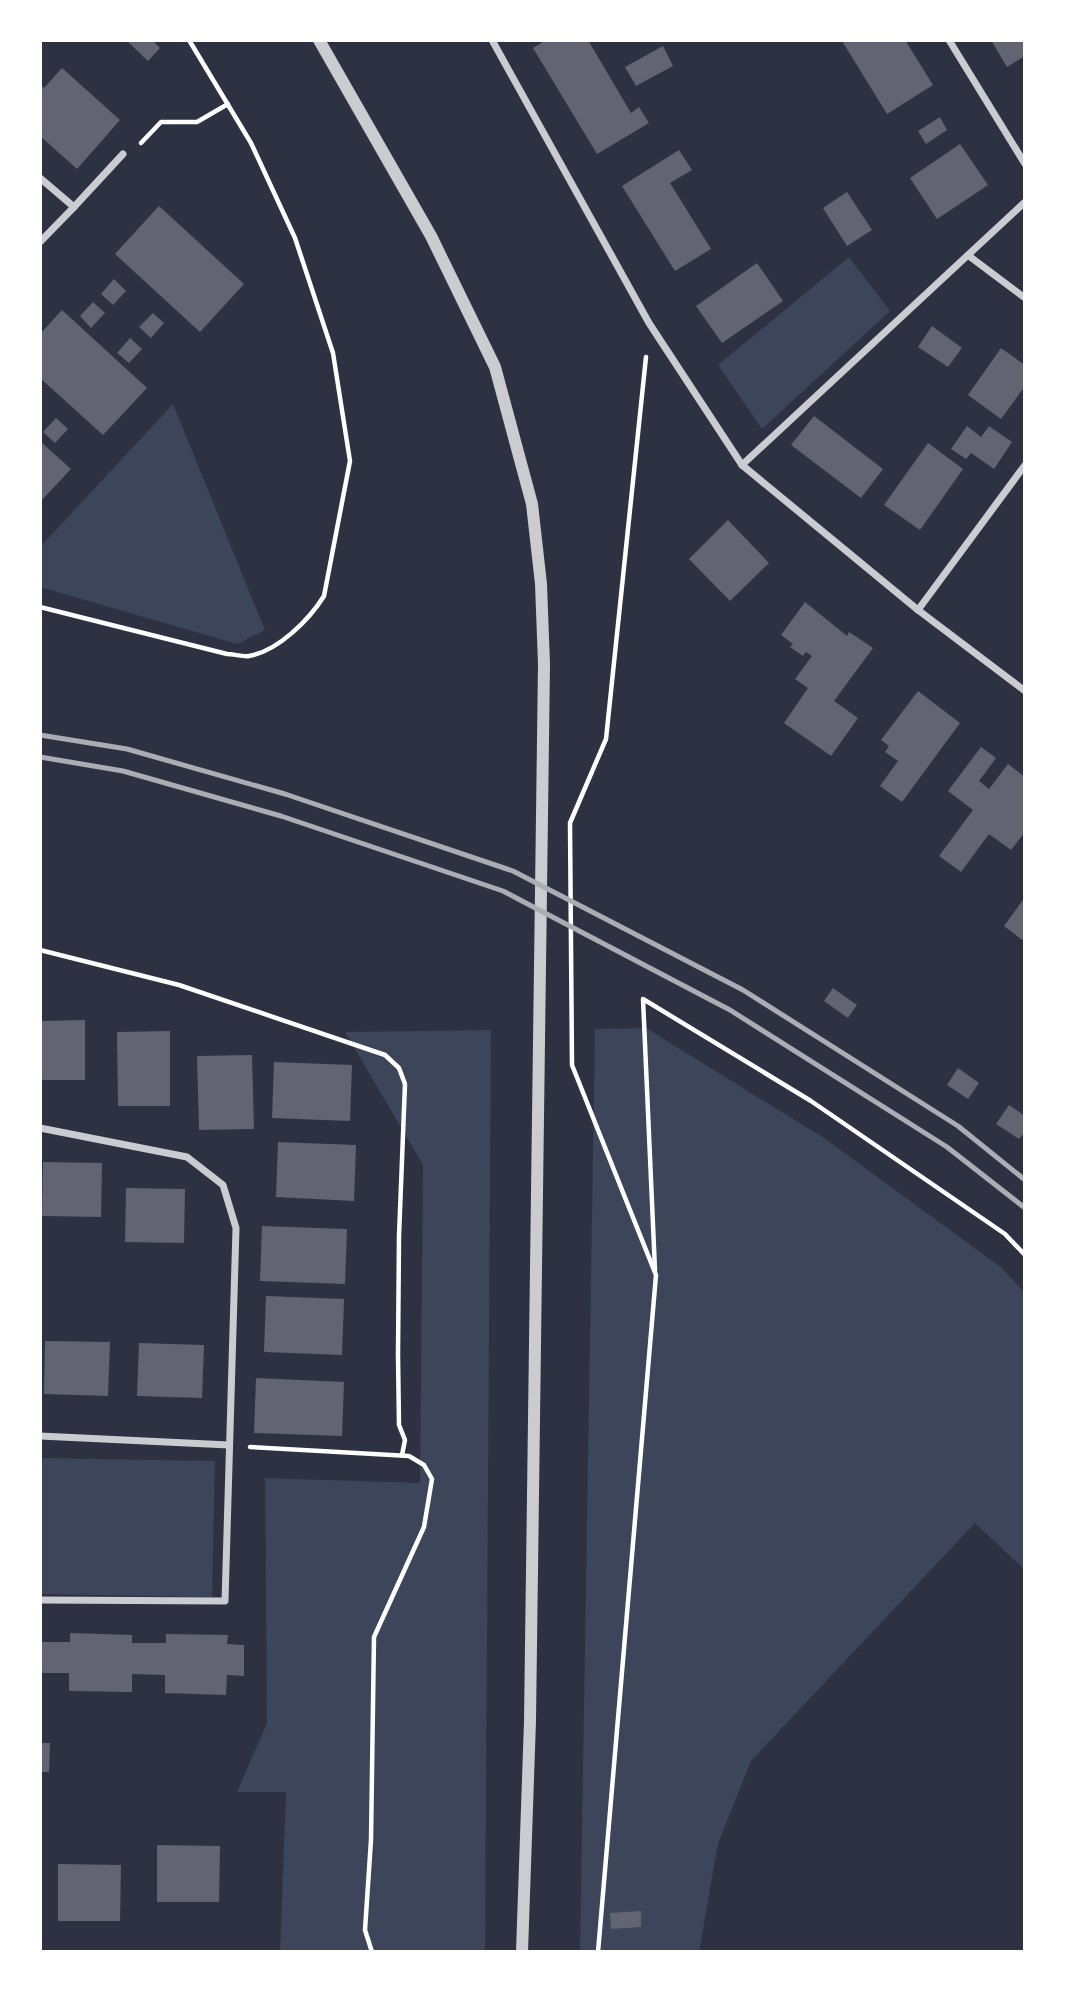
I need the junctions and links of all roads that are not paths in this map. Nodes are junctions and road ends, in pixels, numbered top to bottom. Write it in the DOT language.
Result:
graph roads {
  1 [pos="319,40"];
  2 [pos="492,40"];
  3 [pos="949,40"];
  4 [pos="122,154"];
  5 [pos="1025,163"];
  6 [pos="40,178"];
  7 [pos="1025,202"];
  8 [pos="74,207"];
  9 [pos="40,242"];
  10 [pos="969,256"];
  11 [pos="1025,298"];
  12 [pos="742,465"];
  13 [pos="1025,465"];
  14 [pos="918,610"];
  15 [pos="1025,691"];
  16 [pos="40,1128"];
  17 [pos="40,1436"];
  18 [pos="229,1445"];
  19 [pos="40,1600"];
  20 [pos="522,1952"];
  1 -- 20 [label="street"];
  2 -- 12 [label="street"];
  3 -- 5 [label="street"];
  4 -- 8 [label="street"];
  6 -- 8 [label="street"];
  7 -- 10 [label="street"];
  8 -- 9 [label="street"];
  10 -- 11 [label="street"];
  10 -- 12 [label="street"];
  12 -- 14 [label="street"];
  13 -- 14 [label="street"];
  14 -- 15 [label="street"];
  16 -- 18 [label="street"];
  17 -- 18 [label="street"];
  18 -- 19 [label="street"];
}
